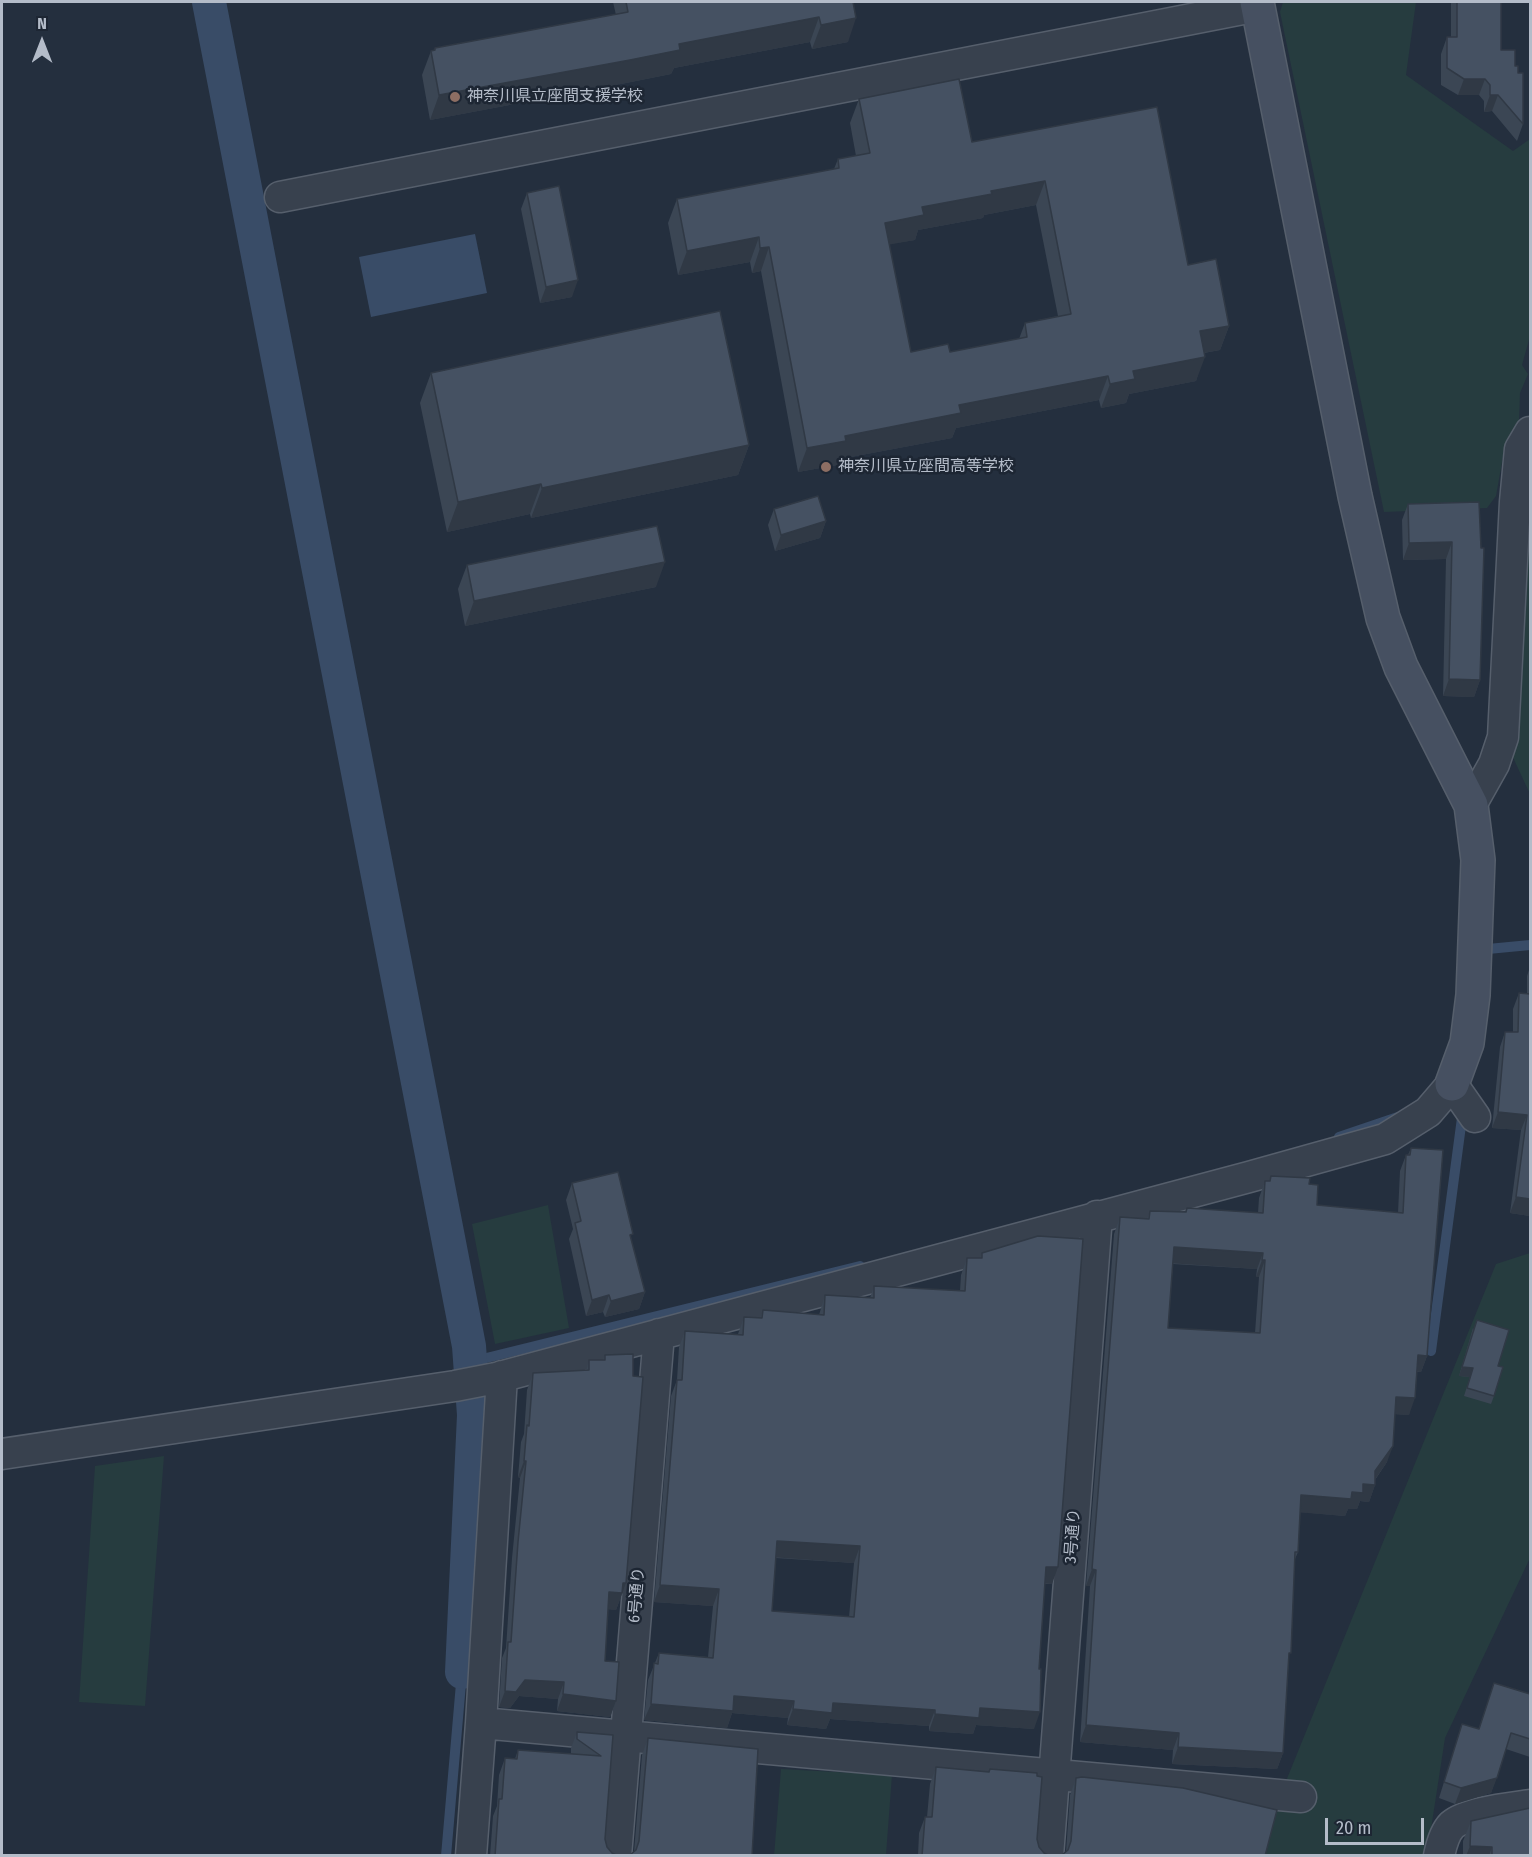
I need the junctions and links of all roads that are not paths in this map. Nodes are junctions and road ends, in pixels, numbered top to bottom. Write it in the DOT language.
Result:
graph roads {
  1 [pos="1257,4"];
  2 [pos="280,197"];
  3 [pos="1530,432"];
  4 [pos="1471,804"];
  5 [pos="1452,1084"];
  6 [pos="1475,1117"];
  7 [pos="1097,1216"];
  8 [pos="659,1334"];
  9 [pos="499,1377"];
  10 [pos="2,1454"];
  11 [pos="481,1723"];
  12 [pos="626,1736"];
  13 [pos="1055,1775"];
  14 [pos="1301,1797"];
  15 [pos="1530,1805"];
  16 [pos="471,1856"];
  17 [pos="616,1856"];
  18 [pos="1048,1856"];
  19 [pos="1439,1856"];
  1 -- 2 [label="street"];
  1 -- 4 [label="street"];
  3 -- 4 [label="street"];
  4 -- 5 [label="street"];
  5 -- 6 [label="street"];
  5 -- 7 [label="street"];
  7 -- 8 [label="street"];
  7 -- 13 [label="street, 3号通り"];
  8 -- 9 [label="street"];
  8 -- 12 [label="street, 6号通り"];
  9 -- 10 [label="street"];
  9 -- 11 [label="street"];
  11 -- 12 [label="street"];
  11 -- 16 [label="street"];
  12 -- 13 [label="street"];
  12 -- 17 [label="street, 6号通り"];
  13 -- 14 [label="street"];
  13 -- 18 [label="street, 3号通り"];
  15 -- 19 [label="street"];
}
